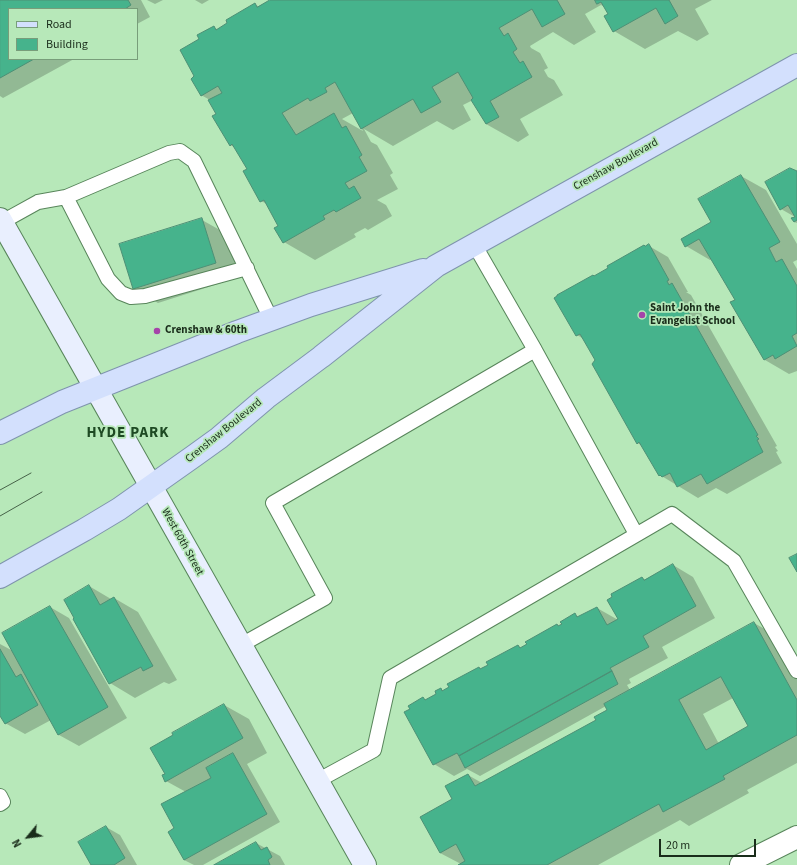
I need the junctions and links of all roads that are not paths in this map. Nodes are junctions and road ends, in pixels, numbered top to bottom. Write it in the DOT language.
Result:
graph roads {
  1 [pos="797,65"];
  2 [pos="66,197"];
  3 [pos="1,220"];
  4 [pos="474,244"];
  5 [pos="436,266"];
  6 [pos="247,268"];
  7 [pos="272,319"];
  8 [pos="535,350"];
  9 [pos="96,389"];
  10 [pos="0,433"];
  11 [pos="151,486"];
  12 [pos="636,534"];
  13 [pos="0,577"];
  14 [pos="241,645"];
  15 [pos="797,671"];
  16 [pos="317,781"];
  17 [pos="0,796"];
  18 [pos="0,804"];
  19 [pos="797,837"];
  20 [pos="365,865"];
  21 [pos="741,865"];
  1 -- 4 [label="main road, Crenshaw Boulevard"];
  2 -- 3 [label="lane"];
  2 -- 6 [label="lane"];
  2 -- 6 [label="lane"];
  3 -- 9 [label="street, West 60th Street"];
  4 -- 5 [label="main road, Crenshaw Boulevard"];
  4 -- 8 [label="lane"];
  5 -- 7 [label="main road, Crenshaw Boulevard"];
  5 -- 11 [label="main road, Crenshaw Boulevard"];
  6 -- 7 [label="lane"];
  7 -- 9 [label="main road, Crenshaw Boulevard"];
  8 -- 12 [label="lane"];
  8 -- 14 [label="lane"];
  9 -- 10 [label="main road, Crenshaw Boulevard"];
  9 -- 11 [label="street, West 60th Street"];
  11 -- 13 [label="main road, Crenshaw Boulevard"];
  11 -- 14 [label="street, West 60th Street"];
  12 -- 15 [label="lane"];
  12 -- 16 [label="lane"];
  14 -- 16 [label="street, West 60th Street"];
  16 -- 20 [label="street, West 60th Street"];
  17 -- 18 [label="lane"];
  19 -- 21 [label="street"];
}
